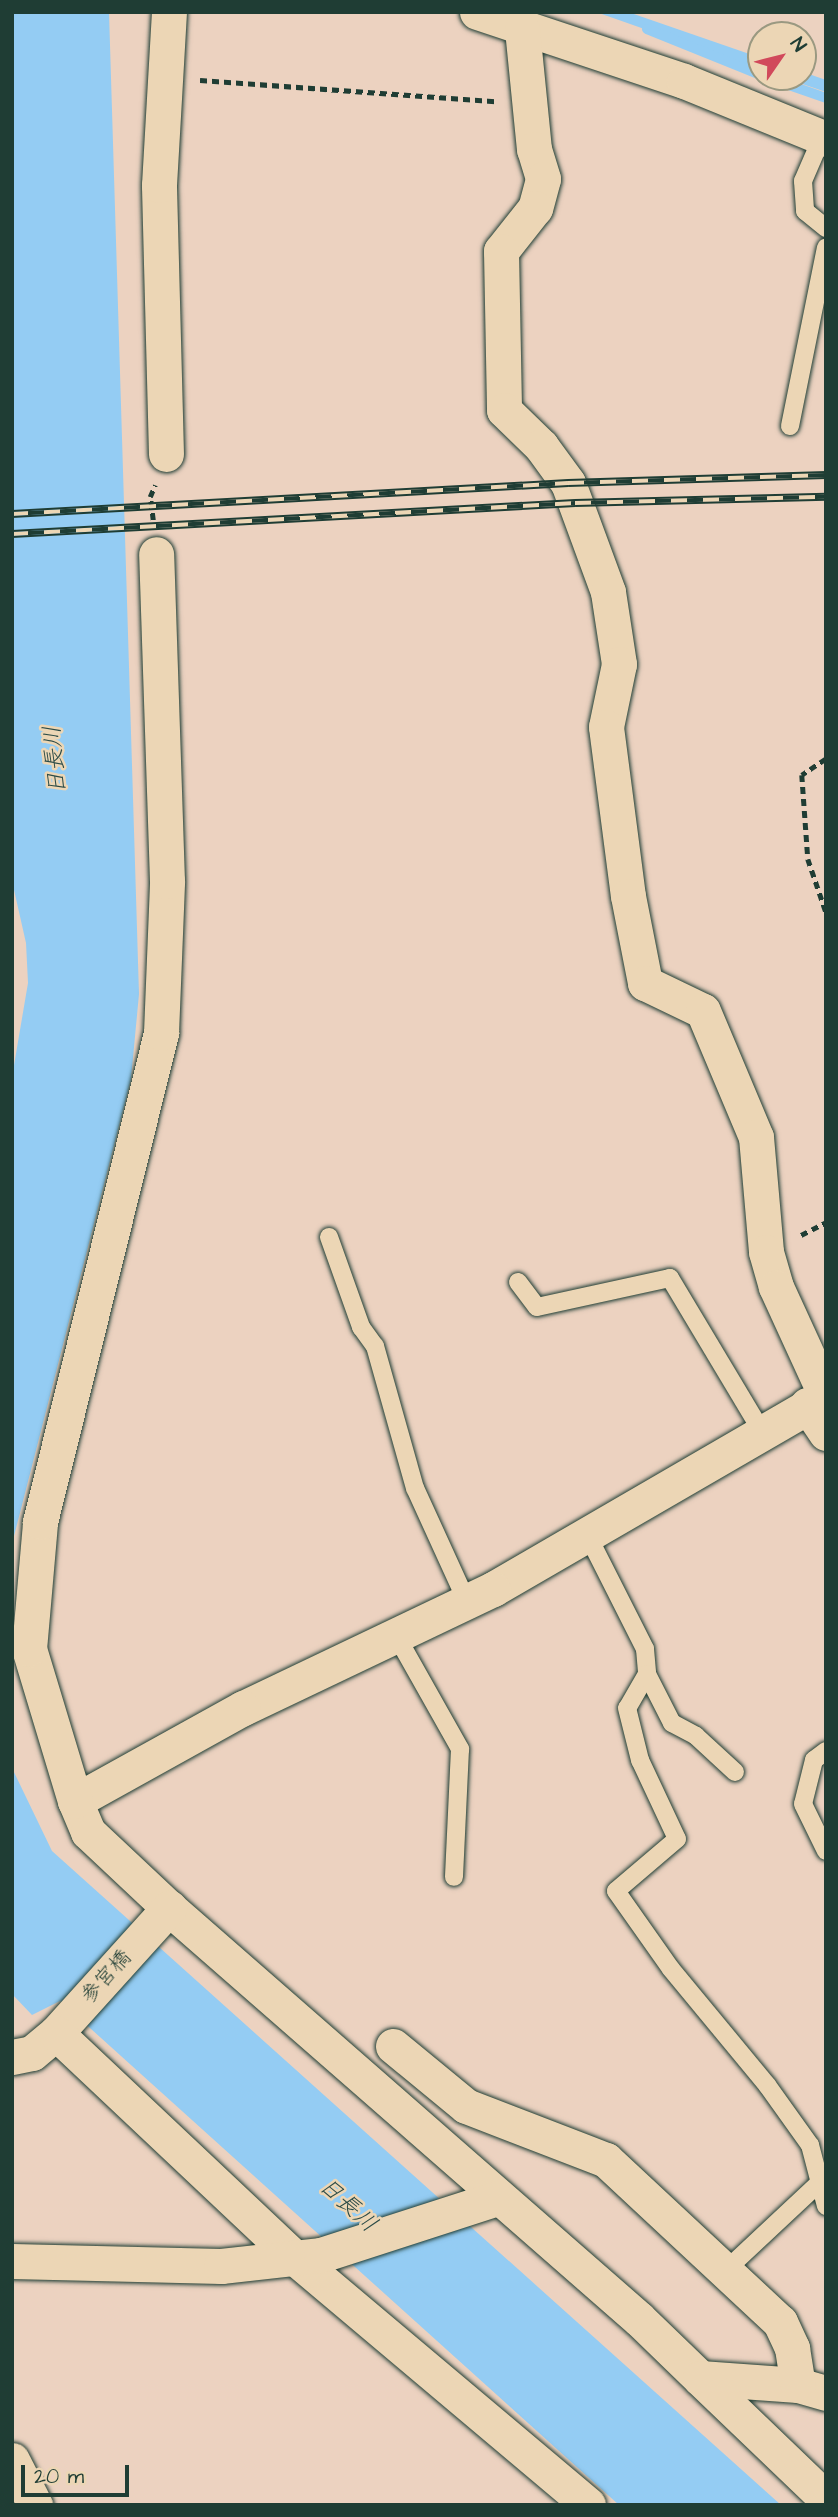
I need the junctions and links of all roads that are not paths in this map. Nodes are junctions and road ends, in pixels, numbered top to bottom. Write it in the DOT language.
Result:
graph roads {
  1 [pos="169,12"];
  2 [pos="477,12"];
  3 [pos="522,29"];
  4 [pos="824,138"];
  5 [pos="826,228"];
  6 [pos="826,248"];
  7 [pos="790,426"];
  8 [pos="166,454"];
  9 [pos="156,554"];
  10 [pos="329,1237"];
  11 [pos="518,1282"];
  12 [pos="821,1407"];
  13 [pos="762,1432"];
  14 [pos="587,1534"];
  15 [pos="467,1602"];
  16 [pos="397,1637"];
  17 [pos="647,1674"];
  18 [pos="826,1751"];
  19 [pos="735,1772"];
  20 [pos="75,1801"];
  21 [pos="826,1851"];
  22 [pos="454,1877"];
  23 [pos="163,1914"];
  24 [pos="56,2033"];
  25 [pos="393,2046"];
  26 [pos="12,2057"];
  27 [pos="818,2184"];
  28 [pos="492,2201"];
  29 [pos="826,2206"];
  30 [pos="308,2256"];
  31 [pos="12,2261"];
  32 [pos="725,2271"];
  33 [pos="700,2378"];
  34 [pos="812,2389"];
  35 [pos="12,2460"];
  36 [pos="826,2499"];
  37 [pos="35,2505"];
  38 [pos="587,2505"];
  1 -- 8 [label="street"];
  2 -- 3 [label="street"];
  3 -- 4 [label="street"];
  3 -- 12 [label="street"];
  4 -- 5 [label="lane"];
  6 -- 7 [label="lane"];
  9 -- 20 [label="street"];
  10 -- 15 [label="lane"];
  11 -- 13 [label="lane"];
  12 -- 13 [label="street"];
  13 -- 14 [label="street"];
  14 -- 15 [label="street"];
  14 -- 17 [label="lane"];
  15 -- 16 [label="street"];
  16 -- 20 [label="street"];
  16 -- 22 [label="lane"];
  17 -- 19 [label="lane"];
  17 -- 27 [label="lane"];
  18 -- 21 [label="lane"];
  20 -- 23 [label="street"];
  23 -- 24 [label="street, 参宮橋"];
  23 -- 28 [label="street"];
  24 -- 26 [label="street, 参宮橋"];
  24 -- 30 [label="street"];
  25 -- 32 [label="street"];
  27 -- 29 [label="lane"];
  27 -- 32 [label="lane"];
  28 -- 30 [label="street"];
  28 -- 33 [label="street"];
  30 -- 31 [label="street"];
  30 -- 38 [label="street"];
  32 -- 34 [label="street"];
  33 -- 34 [label="street"];
  33 -- 36 [label="street"];
  35 -- 37 [label="street"];
}
